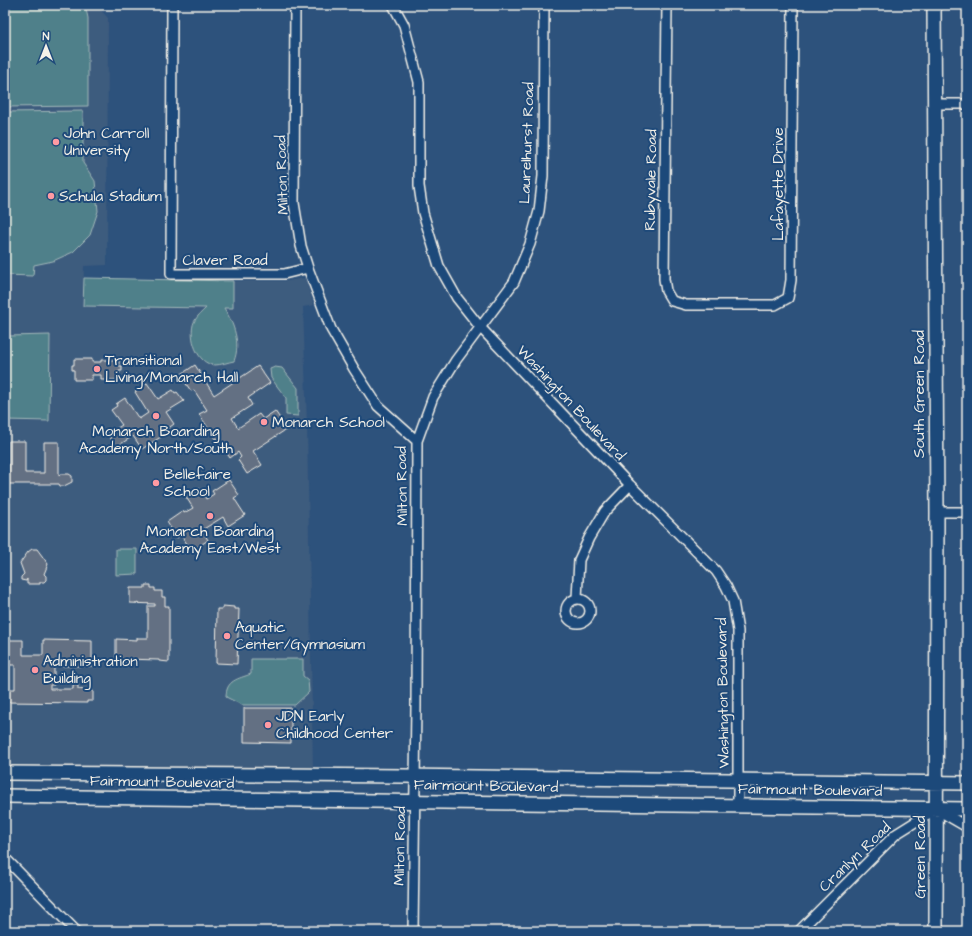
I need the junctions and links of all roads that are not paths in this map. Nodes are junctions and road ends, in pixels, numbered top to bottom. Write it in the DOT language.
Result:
graph roads {
  1 [pos="172,5"];
  2 [pos="295,5"];
  3 [pos="393,5"];
  4 [pos="544,5"];
  5 [pos="667,5"];
  6 [pos="793,5"];
  7 [pos="934,5"];
  8 [pos="934,104"];
  9 [pos="967,104"];
  10 [pos="308,268"];
  11 [pos="725,305"];
  12 [pos="480,327"];
  13 [pos="417,441"];
  14 [pos="630,485"];
  15 [pos="937,512"];
  16 [pos="967,512"];
  17 [pos="577,598"];
  18 [pos="5,773"];
  19 [pos="182,775"];
  20 [pos="414,776"];
  21 [pos="738,781"];
  22 [pos="935,783"];
  23 [pos="967,783"];
  24 [pos="5,796"];
  25 [pos="181,798"];
  26 [pos="414,801"];
  27 [pos="738,805"];
  28 [pos="936,809"];
  29 [pos="967,809"];
  30 [pos="967,827"];
  31 [pos="5,858"];
  32 [pos="76,931"];
  33 [pos="413,931"];
  34 [pos="799,931"];
  35 [pos="936,931"];
  1 -- 10 [label="street, Claver Road"];
  2 -- 10 [label="street, Milton Road"];
  3 -- 12 [label="street, Washington Boulevard"];
  4 -- 12 [label="street, Laurelhurst Road"];
  5 -- 11 [label="street, Rubyvale Road"];
  6 -- 11 [label="street, Lafayette Drive"];
  7 -- 8 [label="main road, South Green Road"];
  8 -- 9 [label="street"];
  8 -- 15 [label="main road, South Green Road"];
  10 -- 13 [label="street, Milton Road"];
  12 -- 13 [label="street, Laurelhurst Road"];
  12 -- 14 [label="street, Washington Boulevard"];
  13 -- 20 [label="street, Milton Road"];
  14 -- 17 [label="street"];
  14 -- 21 [label="street, Washington Boulevard"];
  15 -- 16 [label="street"];
  15 -- 22 [label="main road, South Green Road"];
  18 -- 19 [label="main road, Fairmount Boulevard"];
  19 -- 20 [label="main road, Fairmount Boulevard"];
  19 -- 25 [label="main road"];
  20 -- 21 [label="main road, Fairmount Boulevard"];
  20 -- 26 [label="street, Milton Road"];
  21 -- 22 [label="main road, Fairmount Boulevard"];
  21 -- 27 [label="street, Washington Boulevard"];
  22 -- 23 [label="main road, Fairmount Boulevard"];
  22 -- 28 [label="main road, Green Road"];
  24 -- 25 [label="main road, Fairmount Boulevard"];
  25 -- 26 [label="main road, Fairmount Boulevard"];
  26 -- 27 [label="main road, Fairmount Boulevard"];
  26 -- 33 [label="street, Milton Road"];
  27 -- 28 [label="main road, Fairmount Boulevard"];
  28 -- 29 [label="main road, Fairmount Boulevard"];
  28 -- 30 [label="street"];
  28 -- 34 [label="street, Cranlyn Road"];
  28 -- 35 [label="main road, Green Road"];
  31 -- 32 [label="street"];
}
